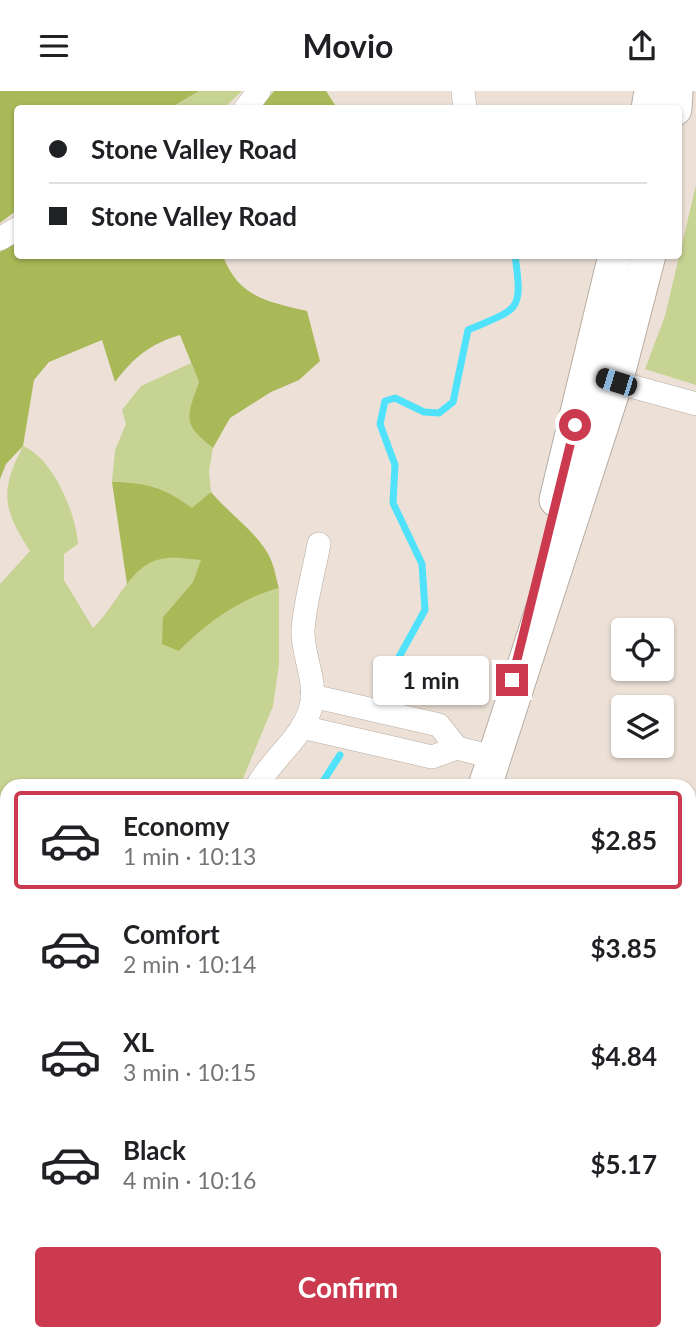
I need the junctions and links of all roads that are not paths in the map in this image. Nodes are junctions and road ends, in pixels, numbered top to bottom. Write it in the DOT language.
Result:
graph roads {
  1 [pos="259,91"];
  2 [pos="248,105"];
  3 [pos="615,259"];
  4 [pos="647,259"];
  5 [pos="602,378"];
  6 [pos="696,404"];
  7 [pos="319,544"];
  8 [pos="308,711"];
  9 [pos="457,748"];
  10 [pos="489,771"];
  11 [pos="261,779"];
  1 -- 2 [label="street"];
  3 -- 5 [label="street"];
  4 -- 5 [label="street"];
  5 -- 6 [label="street"];
  5 -- 10 [label="street"];
  7 -- 8 [label="street"];
  8 -- 9 [label="street"];
  8 -- 9 [label="street"];
  8 -- 11 [label="street"];
  9 -- 10 [label="street"];
}
